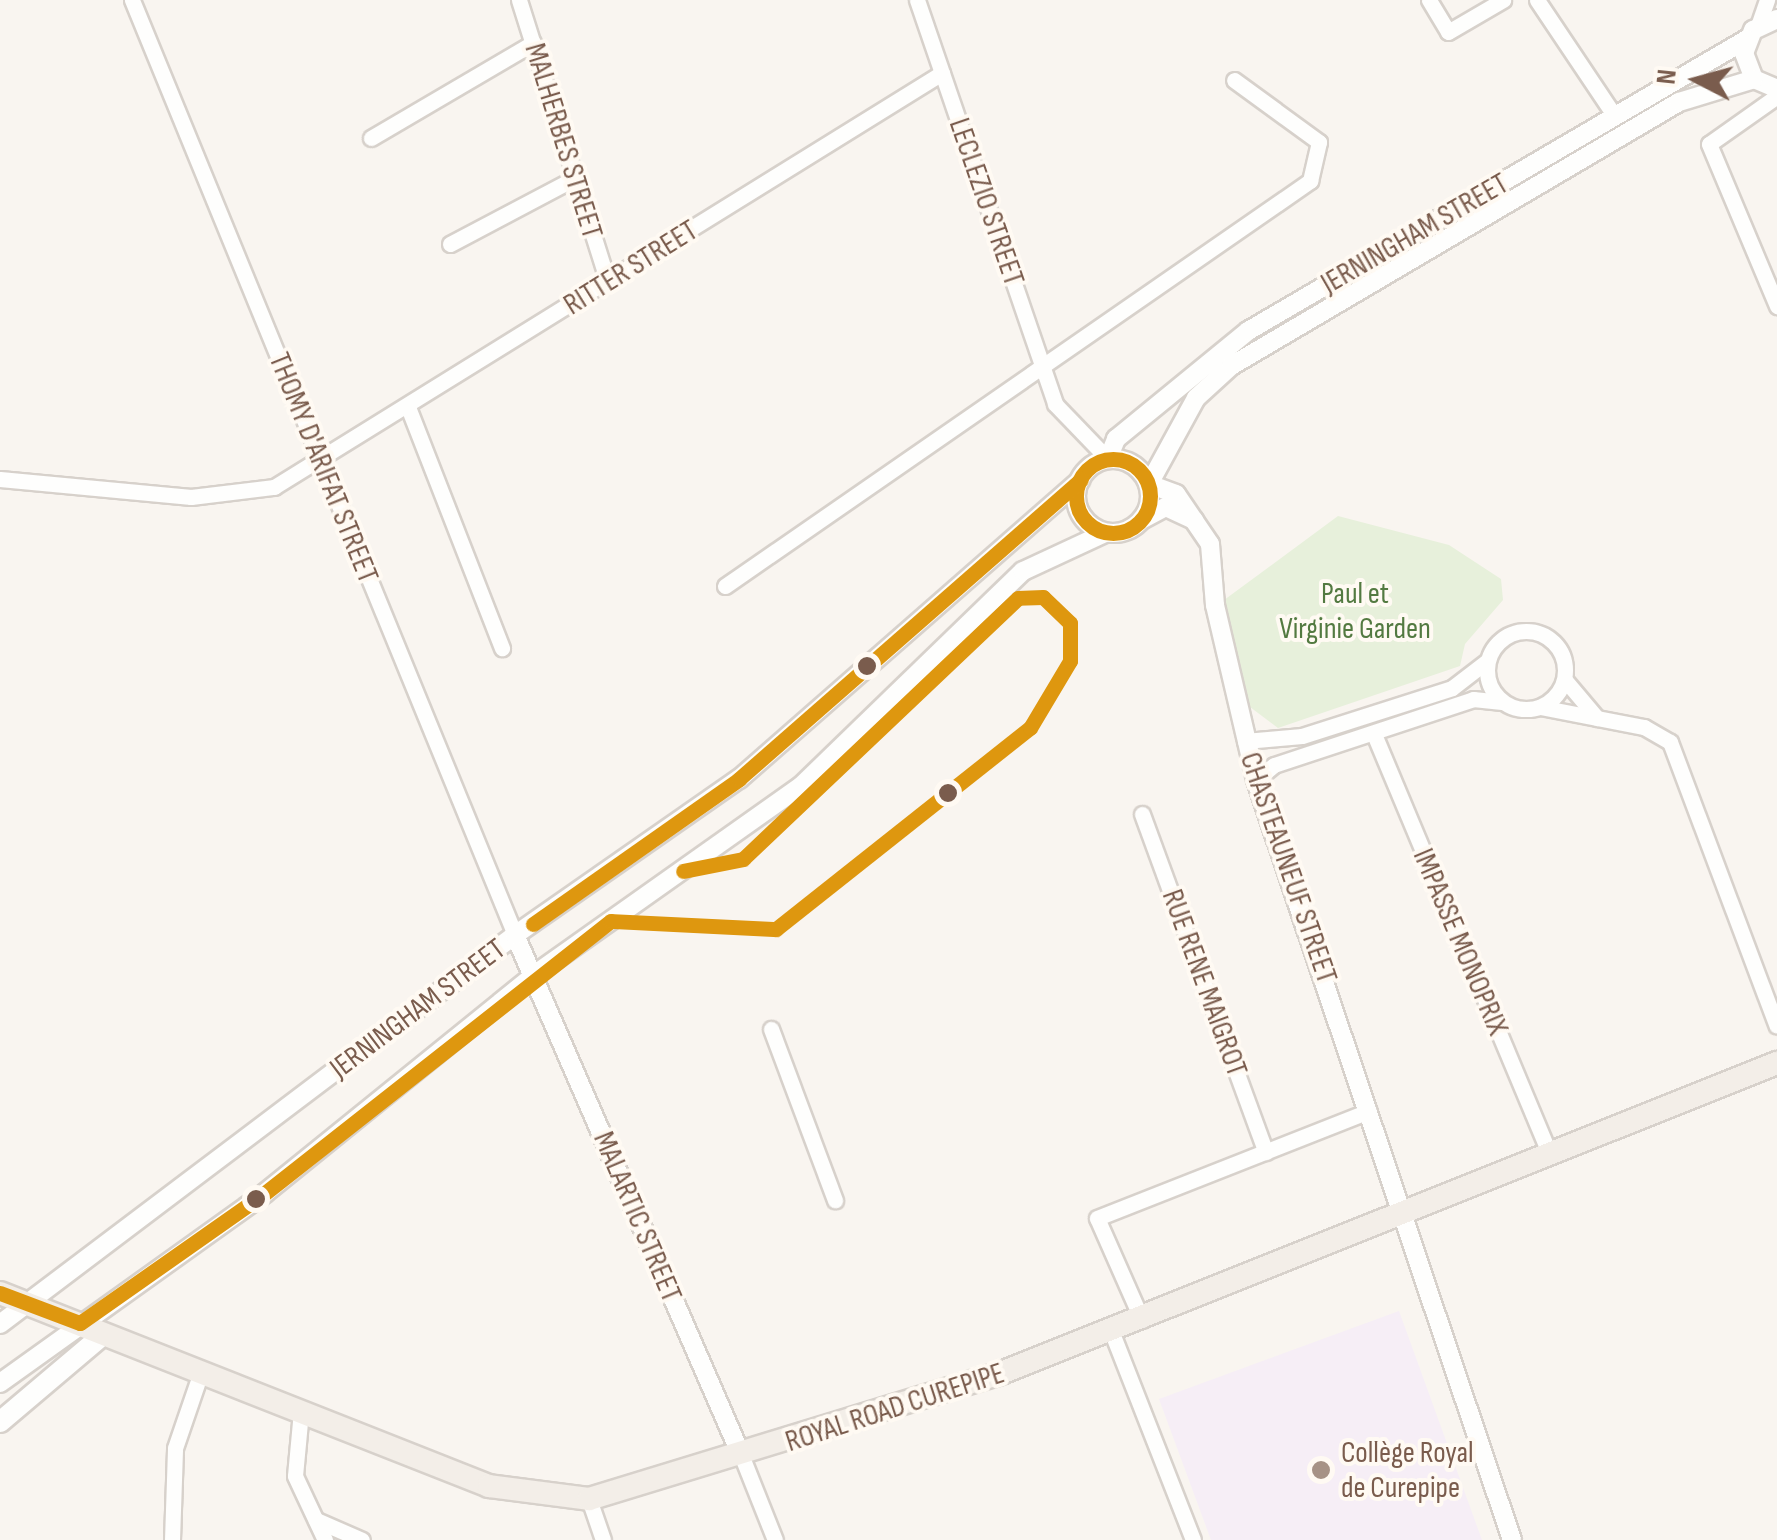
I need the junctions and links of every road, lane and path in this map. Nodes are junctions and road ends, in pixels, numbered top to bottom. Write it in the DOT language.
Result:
graph roads {
  1 [pos="132,0"];
  2 [pos="519,0"];
  3 [pos="916,0"];
  4 [pos="1429,0"];
  5 [pos="1504,0"];
  6 [pos="1537,0"];
  7 [pos="1770,0"];
  8 [pos="1777,10"];
  9 [pos="1777,19"];
  10 [pos="1752,33"];
  11 [pos="533,44"];
  12 [pos="942,74"];
  13 [pos="1754,79"];
  14 [pos="1234,80"];
  15 [pos="1777,92"];
  16 [pos="1612,112"];
  17 [pos="371,138"];
  18 [pos="575,178"];
  19 [pos="450,244"];
  20 [pos="608,282"];
  21 [pos="1777,306"];
  22 [pos="1042,366"];
  23 [pos="408,408"];
  24 [pos="1108,459"];
  25 [pos="320,462"];
  26 [pos="0,479"];
  27 [pos="1080,480"];
  28 [pos="1148,484"];
  29 [pos="1143,518"];
  30 [pos="1194,520"];
  31 [pos="1105,532"];
  32 [pos="725,586"];
  33 [pos="502,648"];
  34 [pos="1487,661"];
  35 [pos="1564,680"];
  36 [pos="1502,702"];
  37 [pos="1540,708"];
  38 [pos="1597,718"];
  39 [pos="1374,734"];
  40 [pos="1245,741"];
  41 [pos="1256,780"];
  42 [pos="1142,814"];
  43 [pos="515,936"];
  44 [pos="534,975"];
  45 [pos="1777,1026"];
  46 [pos="771,1029"];
  47 [pos="1777,1063"];
  48 [pos="1370,1111"];
  49 [pos="1548,1150"];
  50 [pos="1266,1152"];
  51 [pos="835,1200"];
  52 [pos="1398,1214"];
  53 [pos="0,1293"];
  54 [pos="27,1303"];
  55 [pos="1142,1320"];
  56 [pos="80,1323"];
  57 [pos="0,1324"];
  58 [pos="1112,1332"];
  59 [pos="104,1334"];
  60 [pos="199,1378"];
  61 [pos="0,1383"];
  62 [pos="300,1410"];
  63 [pos="0,1422"];
  64 [pos="742,1457"];
  65 [pos="589,1499"];
  66 [pos="316,1520"];
  67 [pos="172,1540"];
  68 [pos="325,1540"];
  69 [pos="362,1540"];
  70 [pos="602,1540"];
  71 [pos="775,1540"];
  72 [pos="1193,1540"];
  73 [pos="1512,1540"];
  1 -- 25 [label="street, THOMY D'ARIFAT STREET"];
  2 -- 11 [label="street, MALHERBES STREET"];
  3 -- 12 [label="street, LECLEZIO STREET"];
  4 -- 5 [label="street"];
  6 -- 16 [label="street"];
  7 -- 8 [label="street"];
  7 -- 10 [label="street"];
  9 -- 10 [label="street, JERNINGHAM STREET"];
  10 -- 13 [label="street"];
  10 -- 16 [label="street, JERNINGHAM STREET"];
  11 -- 17 [label="street"];
  11 -- 18 [label="street, MALHERBES STREET"];
  12 -- 20 [label="street, RITTER STREET"];
  12 -- 22 [label="street, LECLEZIO STREET"];
  13 -- 15 [label="street"];
  13 -- 28 [label="street, JERNINGHAM STREET"];
  14 -- 22 [label="street"];
  15 -- 21 [label="street"];
  16 -- 24 [label="street, JERNINGHAM STREET"];
  18 -- 19 [label="street"];
  18 -- 20 [label="street, MALHERBES STREET"];
  20 -- 23 [label="street, RITTER STREET"];
  22 -- 24 [label="street, LECLEZIO STREET"];
  22 -- 32 [label="street"];
  23 -- 25 [label="street, RITTER STREET"];
  23 -- 33 [label="street"];
  24 -- 27 [label="street"];
  24 -- 28 [label="street"];
  25 -- 26 [label="street, RITTER STREET"];
  25 -- 43 [label="street, THOMY D'ARIFAT STREET"];
  27 -- 31 [label="street"];
  27 -- 43 [label="street, JERNINGHAM STREET"];
  28 -- 29 [label="street"];
  28 -- 30 [label="street"];
  29 -- 30 [label="street"];
  29 -- 31 [label="street"];
  30 -- 40 [label="street, CHASTEAUNEUF STREET"];
  31 -- 44 [label="street, JERNINGHAM STREET"];
  34 -- 35 [label="street"];
  34 -- 36 [label="street"];
  34 -- 40 [label="street"];
  35 -- 37 [label="street"];
  35 -- 38 [label="street"];
  36 -- 37 [label="street"];
  36 -- 39 [label="street"];
  37 -- 38 [label="street"];
  38 -- 45 [label="street"];
  39 -- 41 [label="street"];
  39 -- 49 [label="street, IMPASSE MONOPRIX"];
  40 -- 41 [label="street, CHASTEAUNEUF STREET"];
  41 -- 48 [label="street, CHASTEAUNEUF STREET"];
  42 -- 50 [label="street, RUE RENE MAIGROT"];
  43 -- 44 [label="street, MALARTIC STREET"];
  43 -- 54 [label="street, JERNINGHAM STREET"];
  44 -- 56 [label="street, JERNINGHAM STREET"];
  44 -- 64 [label="street, MALARTIC STREET"];
  46 -- 51 [label="street"];
  47 -- 49 [label="main road, ROYAL ROAD CUREPIPE"];
  48 -- 50 [label="street"];
  48 -- 52 [label="street, CHASTEAUNEUF STREET"];
  49 -- 52 [label="main road, ROYAL ROAD CUREPIPE"];
  50 -- 55 [label="street"];
  52 -- 55 [label="main road, ROYAL ROAD CUREPIPE"];
  52 -- 73 [label="street, CHASTEAUNEUF STREET"];
  53 -- 54 [label="main road, ROYAL ROAD CUREPIPE"];
  54 -- 56 [label="main road, ROYAL ROAD CUREPIPE"];
  54 -- 57 [label="street, JERNINGHAM STREET"];
  55 -- 58 [label="main road, ROYAL ROAD CUREPIPE"];
  56 -- 59 [label="main road, ROYAL ROAD CUREPIPE"];
  56 -- 61 [label="street, JERNINGHAM STREET"];
  58 -- 64 [label="main road, ROYAL ROAD CUREPIPE"];
  58 -- 72 [label="street"];
  59 -- 60 [label="main road, ROYAL ROAD CUREPIPE"];
  59 -- 63 [label="main road"];
  60 -- 62 [label="main road, ROYAL ROAD CUREPIPE"];
  60 -- 67 [label="street"];
  62 -- 65 [label="main road, ROYAL ROAD CUREPIPE"];
  62 -- 66 [label="street"];
  64 -- 65 [label="main road, ROYAL ROAD CUREPIPE"];
  64 -- 71 [label="street"];
  65 -- 70 [label="street"];
  66 -- 68 [label="street"];
  66 -- 69 [label="street"];
}
